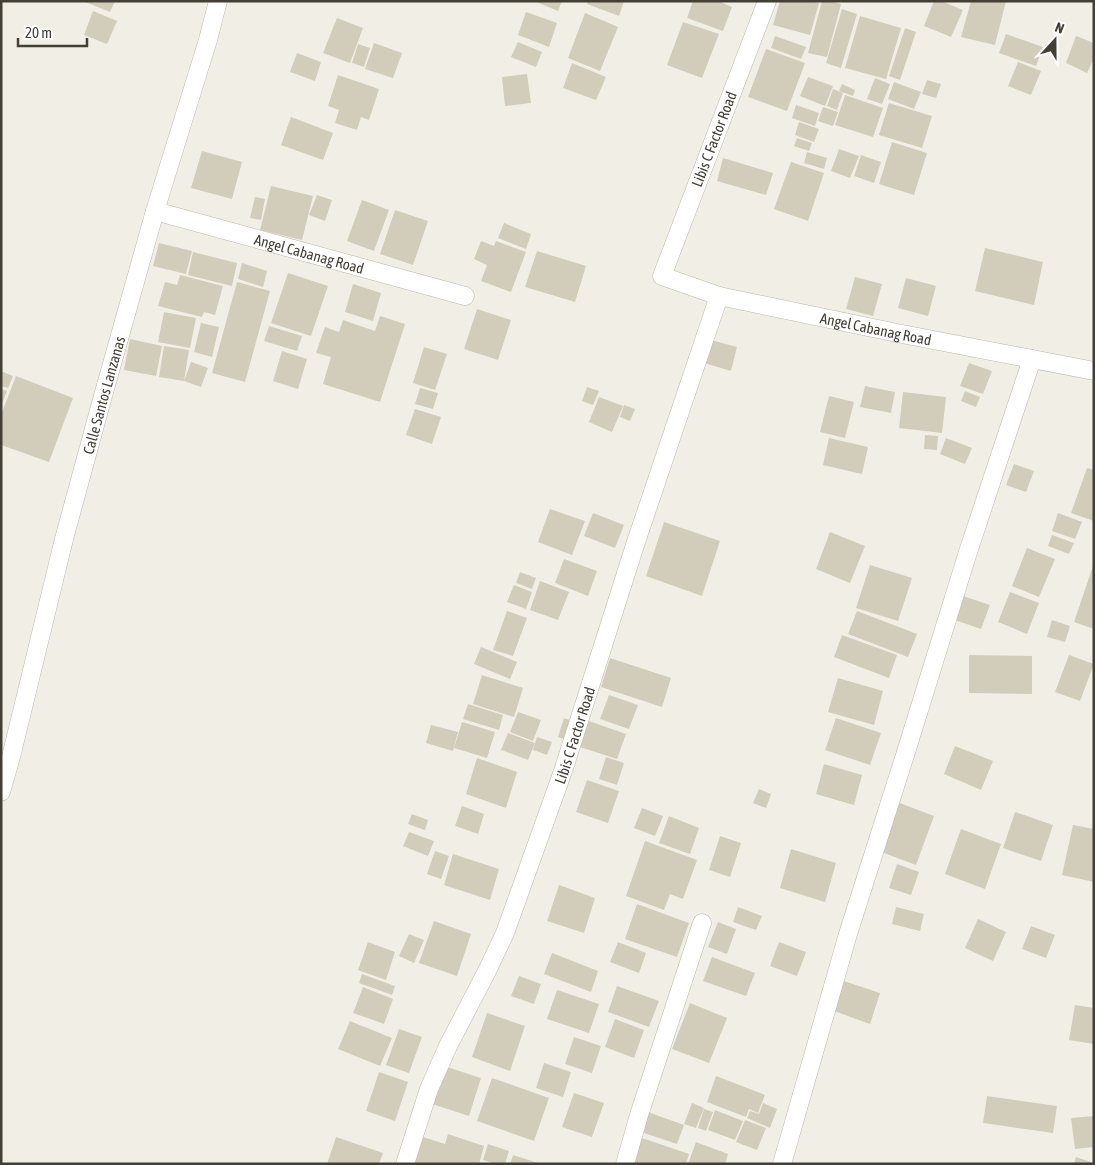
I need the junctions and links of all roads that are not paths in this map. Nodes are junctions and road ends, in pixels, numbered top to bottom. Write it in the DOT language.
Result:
graph roads {
  1 [pos="218,1"];
  2 [pos="767,1"];
  3 [pos="154,212"];
  4 [pos="662,276"];
  5 [pos="465,296"];
  6 [pos="719,296"];
  7 [pos="1032,359"];
  8 [pos="1094,371"];
  9 [pos="6,755"];
  10 [pos="1,792"];
  11 [pos="702,923"];
  12 [pos="405,1164"];
  13 [pos="625,1164"];
  14 [pos="782,1164"];
  1 -- 3 [label="street, Calle Santos Lanzanas"];
  2 -- 4 [label="street, Libis C Factor Road"];
  3 -- 5 [label="street, Angel Cabanag Road"];
  3 -- 9 [label="street, Calle Santos Lanzanas"];
  4 -- 6 [label="street, Angel Cabanag Road"];
  6 -- 7 [label="street, Angel Cabanag Road"];
  6 -- 12 [label="street, Libis C Factor Road"];
  7 -- 8 [label="street, Angel Cabanag Road"];
  7 -- 14 [label="street"];
  9 -- 10 [label="street, Calle Santos Lanzanas"];
  11 -- 13 [label="street"];
}
